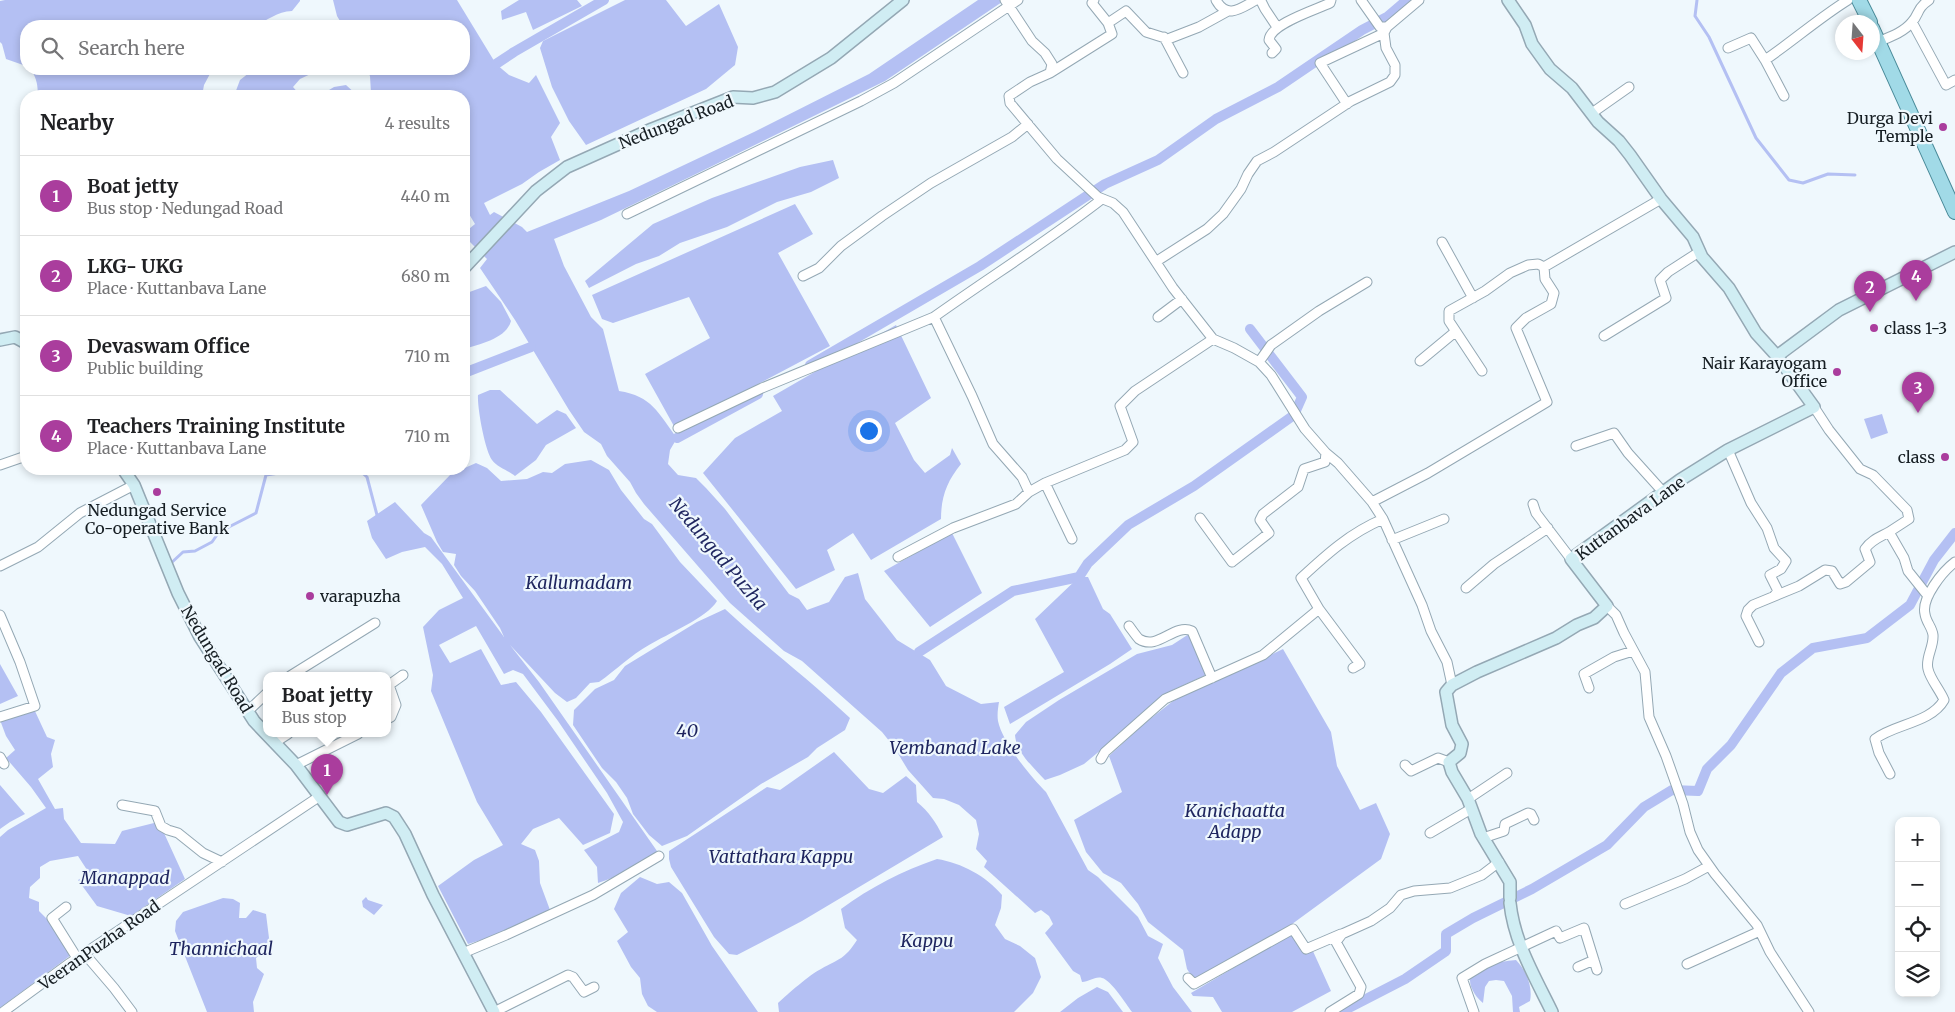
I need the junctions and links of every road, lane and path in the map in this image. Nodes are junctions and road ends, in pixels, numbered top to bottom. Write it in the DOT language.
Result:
graph roads {
  1 [pos="903,0"];
  2 [pos="1018,0"];
  3 [pos="1094,0"];
  4 [pos="1216,0"];
  5 [pos="1257,0"];
  6 [pos="1331,0"];
  7 [pos="1362,0"];
  8 [pos="1419,0"];
  9 [pos="1848,0"];
  10 [pos="1859,0"];
  11 [pos="1929,0"];
  12 [pos="1512,1"];
  13 [pos="1007,3"];
  14 [pos="1228,11"];
  15 [pos="1866,15"];
  16 [pos="1912,22"];
  17 [pos="1108,23"];
  18 [pos="1277,27"];
  19 [pos="1385,30"];
  20 [pos="1164,37"];
  21 [pos="1880,42"];
  22 [pos="1728,48"];
  23 [pos="1272,53"];
  24 [pos="1765,60"];
  25 [pos="1050,73"];
  26 [pos="1183,73"];
  27 [pos="1955,80"];
  28 [pos="1629,87"];
  29 [pos="1784,96"];
  30 [pos="1347,104"];
  31 [pos="1592,113"];
  32 [pos="1028,124"];
  33 [pos="1100,198"];
  34 [pos="1661,199"];
  35 [pos="1955,212"];
  36 [pos="627,214"];
  37 [pos="1442,242"];
  38 [pos="1699,252"];
  39 [pos="1955,252"];
  40 [pos="1157,261"];
  41 [pos="470,262"];
  42 [pos="1544,267"];
  43 [pos="803,276"];
  44 [pos="1367,282"];
  45 [pos="1473,298"];
  46 [pos="1182,299"];
  47 [pos="934,317"];
  48 [pos="1158,317"];
  49 [pos="1455,332"];
  50 [pos="1604,336"];
  51 [pos="1213,339"];
  52 [pos="0,340"];
  53 [pos="20,340"];
  54 [pos="1777,356"];
  55 [pos="1420,361"];
  56 [pos="1259,362"];
  57 [pos="1482,371"];
  58 [pos="1814,407"];
  59 [pos="678,428"];
  60 [pos="1576,446"];
  61 [pos="1728,450"];
  62 [pos="1326,453"];
  63 [pos="20,458"];
  64 [pos="0,465"];
  65 [pos="127,475"];
  66 [pos="1046,483"];
  67 [pos="134,485"];
  68 [pos="1029,492"];
  69 [pos="1664,493"];
  70 [pos="1372,502"];
  71 [pos="1533,504"];
  72 [pos="1200,518"];
  73 [pos="1383,518"];
  74 [pos="1444,519"];
  75 [pos="1548,528"];
  76 [pos="1889,532"];
  77 [pos="1072,539"];
  78 [pos="1392,540"];
  79 [pos="898,557"];
  80 [pos="1571,558"];
  81 [pos="1955,562"];
  82 [pos="0,566"];
  83 [pos="1466,588"];
  84 [pos="1926,593"];
  85 [pos="1774,596"];
  86 [pos="1607,606"];
  87 [pos="1319,609"];
  88 [pos="0,615"];
  89 [pos="375,623"];
  90 [pos="1129,626"];
  91 [pos="1759,642"];
  92 [pos="1633,651"];
  93 [pos="1353,668"];
  94 [pos="296,672"];
  95 [pos="403,675"];
  96 [pos="1212,678"];
  97 [pos="391,683"];
  98 [pos="1452,685"];
  99 [pos="1589,688"];
  100 [pos="391,690"];
  101 [pos="263,697"];
  102 [pos="248,711"];
  103 [pos="0,717"];
  104 [pos="391,717"];
  105 [pos="263,732"];
  106 [pos="268,737"];
  107 [pos="283,737"];
  108 [pos="352,737"];
  109 [pos="274,743"];
  110 [pos="1101,759"];
  111 [pos="1449,762"];
  112 [pos="296,765"];
  113 [pos="1405,765"];
  114 [pos="1507,773"];
  115 [pos="1890,774"];
  116 [pos="320,796"];
  117 [pos="1469,804"];
  118 [pos="122,805"];
  119 [pos="1534,820"];
  120 [pos="1430,834"];
  121 [pos="1483,838"];
  122 [pos="659,856"];
  123 [pos="222,862"];
  124 [pos="1499,862"];
  125 [pos="1709,866"];
  126 [pos="1624,904"];
  127 [pos="66,908"];
  128 [pos="1760,932"];
  129 [pos="1342,934"];
  130 [pos="1523,948"];
  131 [pos="463,953"];
  132 [pos="80,956"];
  133 [pos="1594,960"];
  134 [pos="1687,964"];
  135 [pos="1578,966"];
  136 [pos="1597,970"];
  137 [pos="1188,978"];
  138 [pos="594,987"];
  139 [pos="1344,1002"];
  140 [pos="3,1012"];
  141 [pos="132,1012"];
  142 [pos="494,1012"];
  143 [pos="1330,1012"];
  144 [pos="1348,1012"];
  145 [pos="1474,1012"];
  146 [pos="1552,1012"];
  147 [pos="1809,1012"];
  1 -- 41 [label="street, Nedungad Road"];
  2 -- 13 [label="street"];
  3 -- 17 [label="street"];
  4 -- 14 [label="street"];
  5 -- 14 [label="street"];
  5 -- 18 [label="street"];
  6 -- 18 [label="street"];
  7 -- 19 [label="street"];
  8 -- 19 [label="street"];
  9 -- 24 [label="street"];
  10 -- 15 [label="main road"];
  11 -- 16 [label="street"];
  12 -- 31 [label="street"];
  13 -- 25 [label="street"];
  13 -- 36 [label="street"];
  14 -- 20 [label="street"];
  16 -- 21 [label="street"];
  16 -- 27 [label="street"];
  17 -- 20 [label="street"];
  17 -- 25 [label="street"];
  18 -- 23 [label="street"];
  19 -- 30 [label="street"];
  19 -- 30 [label="street"];
  20 -- 26 [label="street"];
  21 -- 35 [label="main road"];
  22 -- 24 [label="street"];
  24 -- 29 [label="street"];
  25 -- 32 [label="street"];
  28 -- 31 [label="street"];
  30 -- 40 [label="street"];
  31 -- 34 [label="street"];
  32 -- 33 [label="street"];
  32 -- 43 [label="street"];
  33 -- 40 [label="street"];
  33 -- 47 [label="street"];
  34 -- 38 [label="street"];
  34 -- 42 [label="street"];
  37 -- 45 [label="street"];
  38 -- 50 [label="street"];
  38 -- 54 [label="street"];
  39 -- 54 [label="street"];
  40 -- 46 [label="street"];
  42 -- 45 [label="street"];
  42 -- 70 [label="street"];
  44 -- 56 [label="street"];
  45 -- 49 [label="street"];
  46 -- 48 [label="street"];
  46 -- 51 [label="street"];
  47 -- 59 [label="street"];
  47 -- 68 [label="street"];
  49 -- 55 [label="street"];
  49 -- 57 [label="street"];
  51 -- 56 [label="street"];
  51 -- 66 [label="street"];
  52 -- 53 [label="street"];
  54 -- 58 [label="street"];
  56 -- 62 [label="street"];
  58 -- 61 [label="street, Kuttanbava Lane"];
  58 -- 76 [label="street"];
  60 -- 69 [label="street"];
  61 -- 69 [label="street, Kuttanbava Lane"];
  61 -- 85 [label="street"];
  62 -- 70 [label="street"];
  62 -- 72 [label="street"];
  63 -- 64 [label="street"];
  65 -- 67 [label="street, Nedungad Road"];
  66 -- 68 [label="street"];
  66 -- 77 [label="street"];
  67 -- 82 [label="street"];
  67 -- 102 [label="street, Nedungad Road"];
  68 -- 79 [label="street"];
  69 -- 80 [label="street, Kuttanbava Lane"];
  70 -- 73 [label="street"];
  71 -- 75 [label="street"];
  73 -- 78 [label="street"];
  73 -- 87 [label="street"];
  74 -- 78 [label="street"];
  75 -- 80 [label="street"];
  75 -- 83 [label="street"];
  76 -- 84 [label="street"];
  76 -- 85 [label="street"];
  78 -- 98 [label="street"];
  80 -- 86 [label="street, Kuttanbava Lane"];
  81 -- 84 [label="street"];
  84 -- 115 [label="street"];
  85 -- 91 [label="street"];
  86 -- 92 [label="street"];
  86 -- 98 [label="street"];
  87 -- 93 [label="street"];
  87 -- 96 [label="street"];
  88 -- 103 [label="street"];
  89 -- 94 [label="street"];
  90 -- 96 [label="street"];
  92 -- 99 [label="street"];
  92 -- 125 [label="street"];
  95 -- 97 [label="street"];
  96 -- 110 [label="street"];
  98 -- 111 [label="street"];
  100 -- 104 [label="street"];
  101 -- 102 [label="street"];
  102 -- 105 [label="street, Nedungad Road"];
  106 -- 109 [label="street, Nedungad Road"];
  107 -- 109 [label="street"];
  108 -- 112 [label="street"];
  109 -- 112 [label="street, Nedungad Road"];
  111 -- 113 [label="street"];
  111 -- 117 [label="street"];
  112 -- 116 [label="street, Nedungad Road"];
  114 -- 117 [label="street"];
  116 -- 123 [label="street, VeeranPuzha Road"];
  116 -- 131 [label="street, Nedungad Road"];
  117 -- 120 [label="street"];
  117 -- 121 [label="street"];
  118 -- 123 [label="street"];
  119 -- 121 [label="street"];
  121 -- 124 [label="street"];
  122 -- 131 [label="street"];
  123 -- 132 [label="street, VeeranPuzha Road"];
  124 -- 129 [label="street"];
  124 -- 130 [label="street"];
  125 -- 126 [label="street"];
  125 -- 128 [label="street"];
  127 -- 132 [label="street"];
  128 -- 134 [label="street"];
  128 -- 147 [label="street"];
  129 -- 137 [label="street"];
  129 -- 139 [label="street"];
  130 -- 133 [label="street"];
  130 -- 145 [label="street"];
  130 -- 146 [label="street"];
  131 -- 142 [label="street, Nedungad Road"];
  132 -- 140 [label="street, VeeranPuzha Road"];
  132 -- 141 [label="street"];
  133 -- 135 [label="street"];
  133 -- 136 [label="street"];
  138 -- 142 [label="street"];
  139 -- 143 [label="street"];
  139 -- 144 [label="street"];
}
